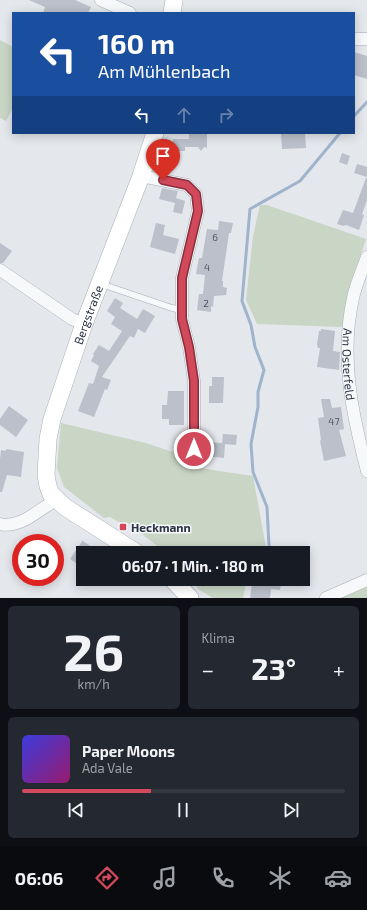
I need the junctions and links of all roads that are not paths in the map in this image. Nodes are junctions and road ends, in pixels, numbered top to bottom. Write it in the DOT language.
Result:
graph roads {
  1 [pos="101,0"];
  2 [pos="174,0"];
  3 [pos="128,12"];
  4 [pos="172,12"];
  5 [pos="355,39"];
  6 [pos="367,39"];
  7 [pos="155,134"];
  8 [pos="141,176"];
  9 [pos="367,258"];
  10 [pos="0,270"];
  11 [pos="99,284"];
  12 [pos="182,310"];
  13 [pos="84,324"];
  14 [pos="194,449"];
  15 [pos="367,471"];
  16 [pos="57,500"];
  17 [pos="0,524"];
  18 [pos="126,546"];
  19 [pos="367,580"];
  20 [pos="180,586"];
  21 [pos="190,598"];
  22 [pos="326,598"];
  1 -- 3 [label="street"];
  2 -- 4 [label="street"];
  5 -- 6 [label="street"];
  7 -- 8 [label="street, Bergstraße"];
  8 -- 11 [label="street, Bergstraße"];
  8 -- 12 [label="street"];
  9 -- 15 [label="street, Am Osterfeld"];
  10 -- 13 [label="street"];
  11 -- 12 [label="lane"];
  11 -- 13 [label="street, Bergstraße"];
  12 -- 14 [label="street"];
  13 -- 16 [label="street, Bergstraße"];
  16 -- 17 [label="street"];
  16 -- 18 [label="street"];
  19 -- 22 [label="street"];
  20 -- 21 [label="street"];
}
